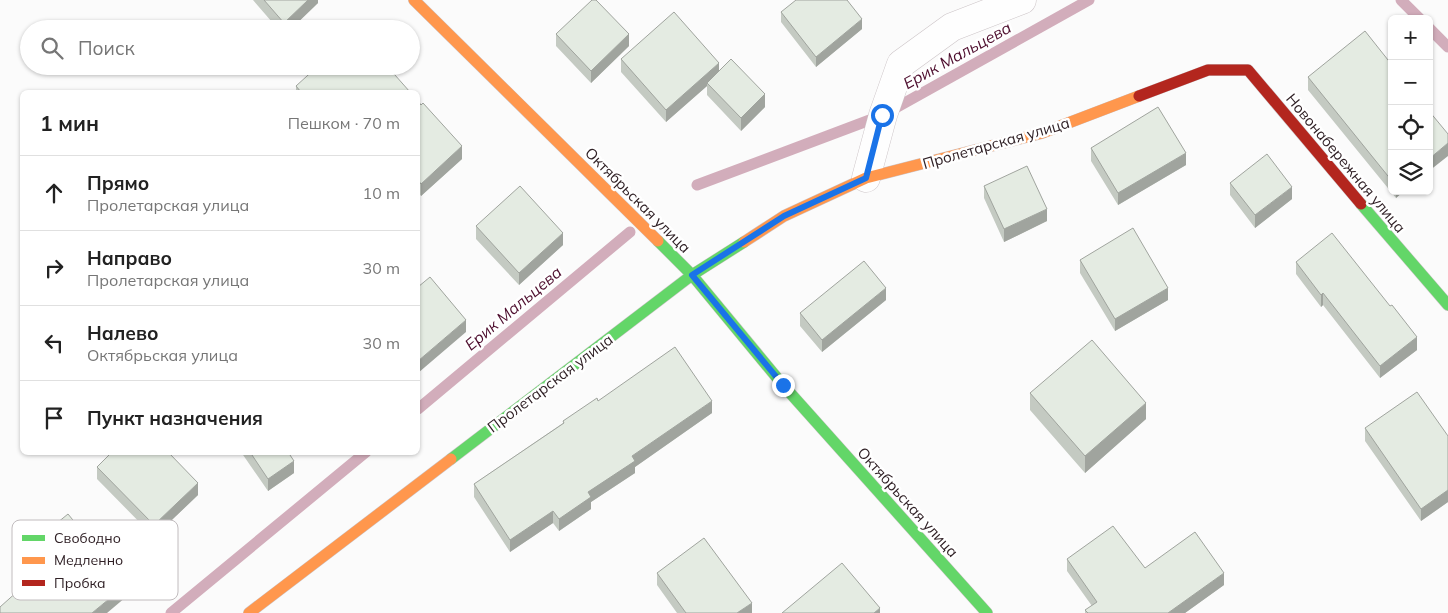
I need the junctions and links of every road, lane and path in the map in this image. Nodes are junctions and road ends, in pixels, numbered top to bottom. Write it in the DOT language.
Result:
graph roads {
  1 [pos="414,0"];
  2 [pos="1022,0"];
  3 [pos="1208,70"];
  4 [pos="866,178"];
  5 [pos="692,275"];
  6 [pos="1448,305"];
  7 [pos="249,613"];
  8 [pos="987,613"];
  1 -- 5 [label="street, Октябрьская улица"];
  2 -- 4 [label="street"];
  3 -- 4 [label="street, Пролетарская улица"];
  3 -- 6 [label="street, Новонабережная улица"];
  4 -- 5 [label="street, Пролетарская улица"];
  5 -- 7 [label="street, Пролетарская улица"];
  5 -- 8 [label="street, Октябрьская улица"];
}
